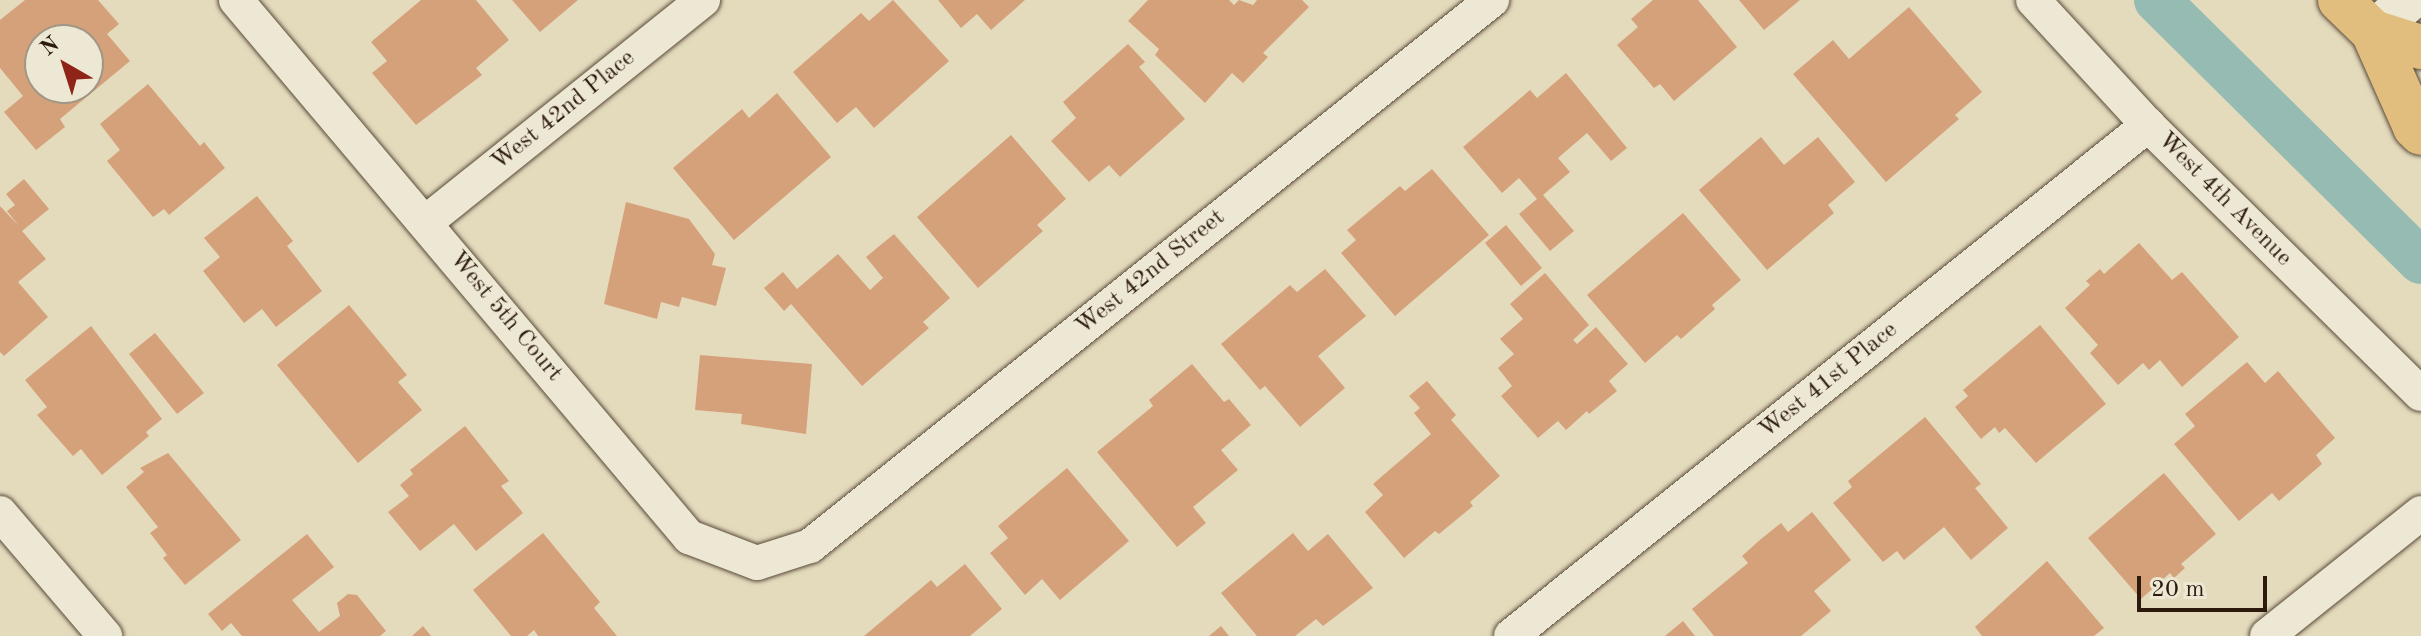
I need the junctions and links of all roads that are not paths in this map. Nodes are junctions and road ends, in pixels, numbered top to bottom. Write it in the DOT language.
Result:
graph roads {
  1 [pos="236,0"];
  2 [pos="703,0"];
  3 [pos="1492,0"];
  4 [pos="2033,0"];
  5 [pos="2340,0"];
  6 [pos="2409,0"];
  7 [pos="2373,32"];
  8 [pos="2421,47"];
  9 [pos="2148,125"];
  10 [pos="2421,133"];
  11 [pos="426,222"];
  12 [pos="2421,394"];
  13 [pos="0,513"];
  14 [pos="2421,513"];
  15 [pos="810,546"];
  16 [pos="105,636"];
  17 [pos="1511,636"];
  18 [pos="2267,636"];
  1 -- 11 [label="street, West 5th Court"];
  2 -- 11 [label="street, West 42nd Place"];
  3 -- 15 [label="street, West 42nd Street"];
  4 -- 9 [label="street, West 4th Avenue"];
  5 -- 7 [label="main road"];
  6 -- 7 [label="street"];
  7 -- 8 [label="main road"];
  7 -- 10 [label="main road"];
  9 -- 12 [label="street, West 4th Avenue"];
  9 -- 17 [label="street, West 41st Place"];
  11 -- 15 [label="street, West 5th Court"];
  13 -- 16 [label="street"];
  14 -- 18 [label="street"];
}
